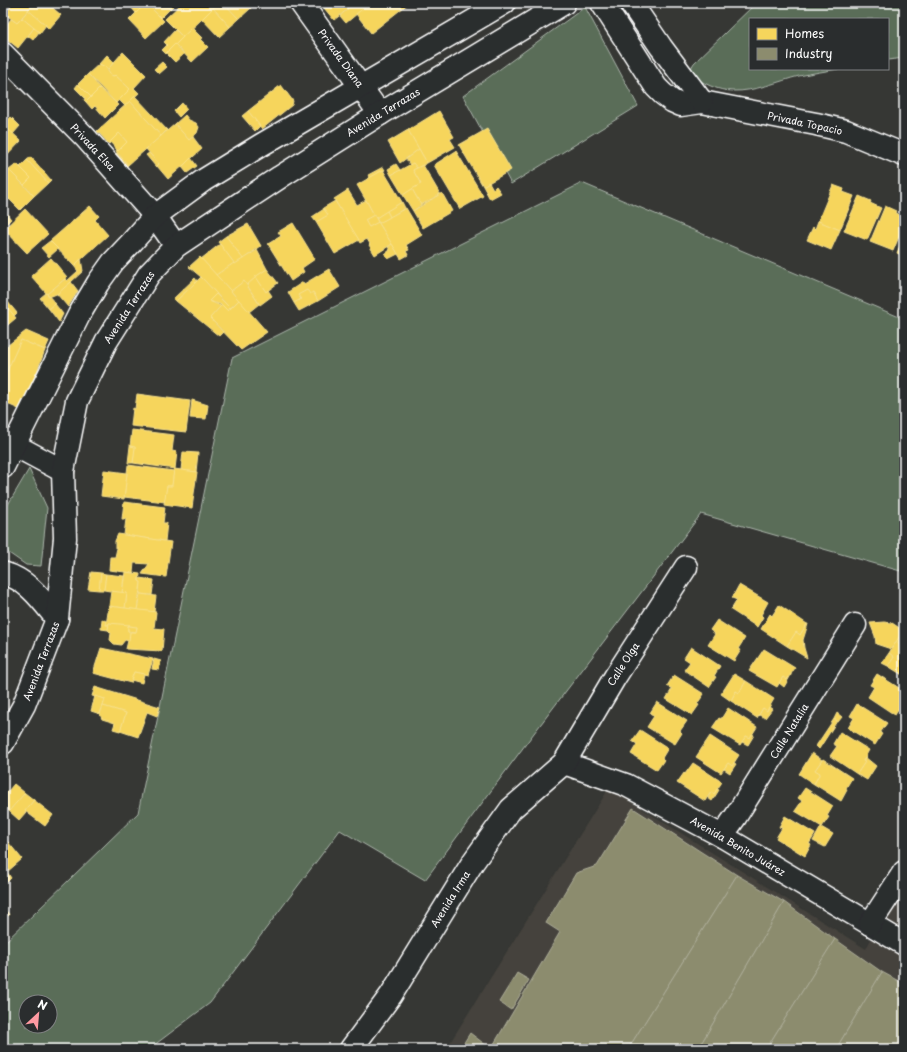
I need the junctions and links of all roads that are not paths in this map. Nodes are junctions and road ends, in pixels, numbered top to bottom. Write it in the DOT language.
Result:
graph roads {
  1 [pos="301,3"];
  2 [pos="504,3"];
  3 [pos="564,3"];
  4 [pos="602,3"];
  5 [pos="631,3"];
  6 [pos="661,47"];
  7 [pos="3,54"];
  8 [pos="640,61"];
  9 [pos="360,86"];
  10 [pos="702,102"];
  11 [pos="380,114"];
  12 [pos="904,155"];
  13 [pos="155,216"];
  14 [pos="176,246"];
  15 [pos="9,441"];
  16 [pos="3,467"];
  17 [pos="63,471"];
  18 [pos="686,567"];
  19 [pos="3,573"];
  20 [pos="57,619"];
  21 [pos="855,625"];
  22 [pos="3,743"];
  23 [pos="564,763"];
  24 [pos="722,836"];
  25 [pos="904,872"];
  26 [pos="870,924"];
  27 [pos="904,944"];
  28 [pos="351,1049"];
  1 -- 9 [label="street, Privada Diana"];
  2 -- 9 [label="street"];
  3 -- 11 [label="street, Avenida Terrazas"];
  4 -- 8 [label="street, Privada Topacio"];
  5 -- 6 [label="street"];
  6 -- 8 [label="street"];
  6 -- 10 [label="street"];
  7 -- 13 [label="street, Privada Elsa"];
  8 -- 10 [label="street, Privada Topacio"];
  9 -- 11 [label="street, Privada Diana"];
  9 -- 13 [label="street"];
  10 -- 12 [label="street, Privada Topacio"];
  11 -- 14 [label="street, Avenida Terrazas"];
  13 -- 14 [label="street, Privada Elsa"];
  13 -- 15 [label="street"];
  14 -- 17 [label="street, Avenida Terrazas"];
  15 -- 16 [label="street"];
  15 -- 17 [label="street"];
  17 -- 20 [label="street, Avenida Terrazas"];
  18 -- 23 [label="street, Calle Olga"];
  19 -- 20 [label="street"];
  20 -- 22 [label="street, Avenida Terrazas"];
  21 -- 24 [label="street, Calle Natalia"];
  23 -- 24 [label="street, Avenida Benito Juárez"];
  23 -- 28 [label="street, Avenida Irma"];
  24 -- 26 [label="street, Avenida Benito Juárez"];
  25 -- 26 [label="street"];
  26 -- 27 [label="street, Avenida Benito Juárez"];
}
